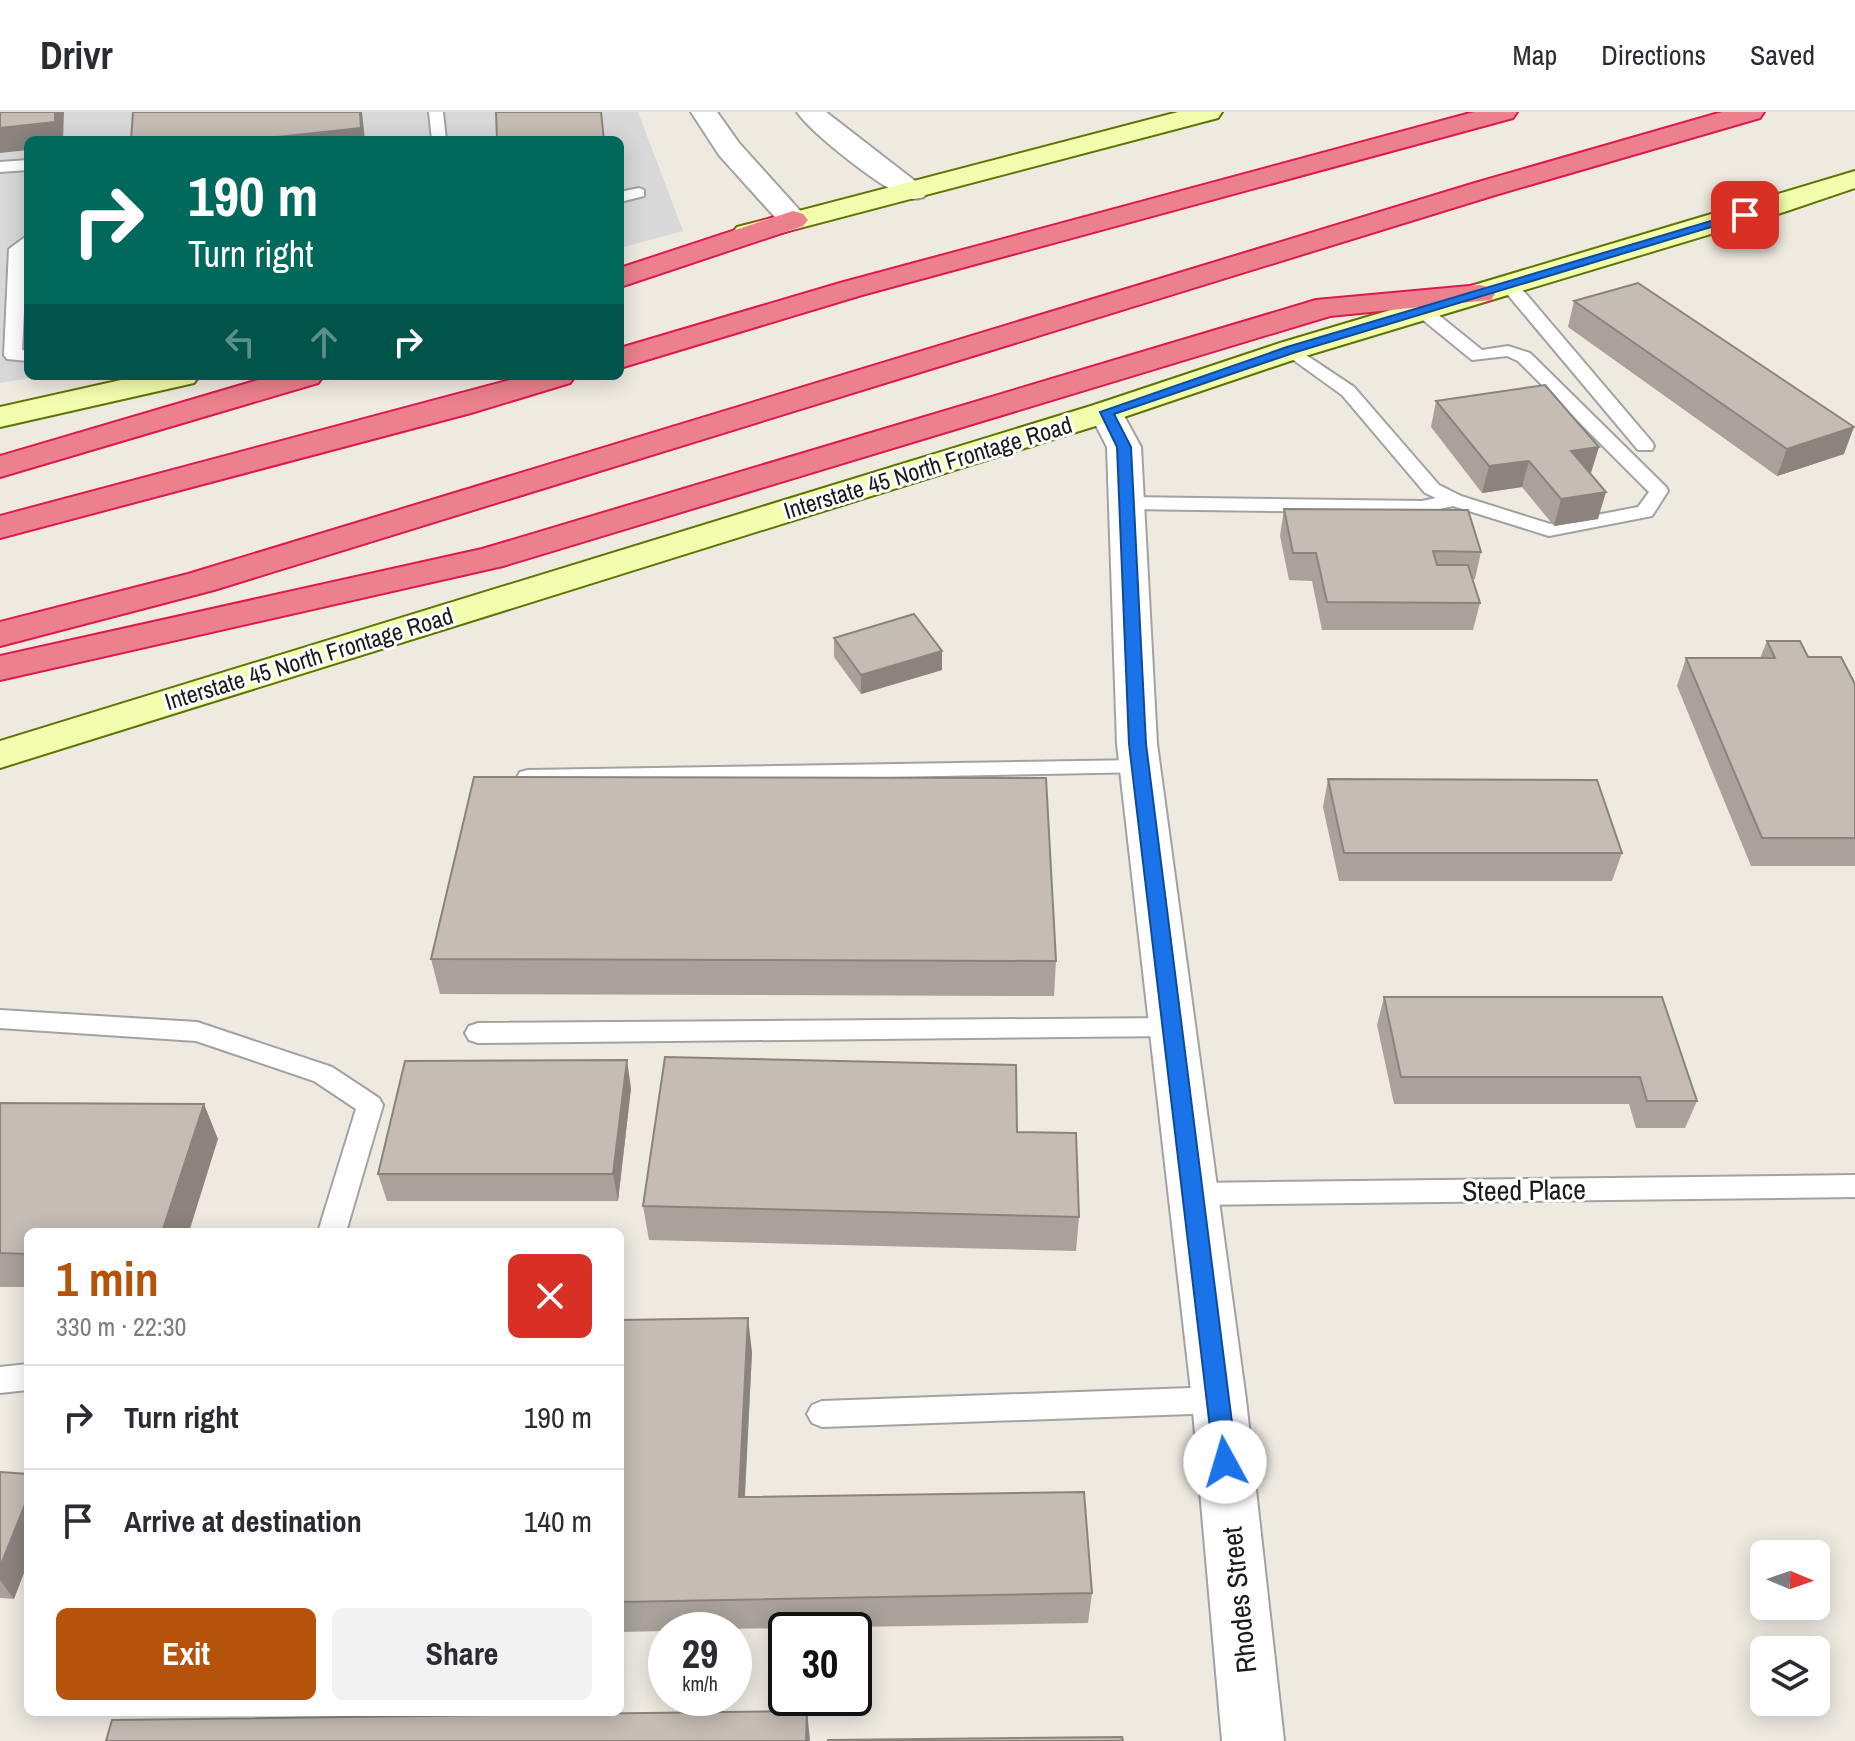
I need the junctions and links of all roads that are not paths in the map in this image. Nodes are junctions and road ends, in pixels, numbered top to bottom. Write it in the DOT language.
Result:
graph roads {
  1 [pos="436,112"];
  2 [pos="704,112"];
  3 [pos="810,112"];
  4 [pos="1209,112"];
  5 [pos="1504,112"];
  6 [pos="1751,112"];
  7 [pos="439,136"];
  8 [pos="24,165"];
  9 [pos="0,167"];
  10 [pos="1855,179"];
  11 [pos="914,191"];
  12 [pos="639,193"];
  13 [pos="624,196"];
  14 [pos="793,220"];
  15 [pos="24,243"];
  16 [pos="624,268"];
  17 [pos="624,277"];
  18 [pos="1495,290"];
  19 [pos="1424,312"];
  20 [pos="1291,350"];
  21 [pos="624,357"];
  22 [pos="14,358"];
  23 [pos="165,380"];
  24 [pos="294,380"];
  25 [pos="546,380"];
  26 [pos="1106,412"];
  27 [pos="0,417"];
  28 [pos="1645,446"];
  29 [pos="0,467"];
  30 [pos="1454,500"];
  31 [pos="1126,503"];
  32 [pos="0,527"];
  33 [pos="0,634"];
  34 [pos="0,668"];
  35 [pos="0,755"];
  36 [pos="1140,767"];
  37 [pos="528,777"];
  38 [pos="0,1019"];
  39 [pos="1173,1027"];
  40 [pos="478,1033"];
  41 [pos="1855,1186"];
  42 [pos="1193,1194"];
  43 [pos="333,1228"];
  44 [pos="24,1377"];
  45 [pos="0,1380"];
  46 [pos="1219,1400"];
  47 [pos="822,1414"];
  48 [pos="1253,1741"];
  1 -- 7 [label="lane"];
  2 -- 14 [label="street"];
  3 -- 11 [label="street"];
  4 -- 11 [label="main road"];
  5 -- 21 [label="highway"];
  6 -- 33 [label="highway"];
  8 -- 9 [label="lane"];
  10 -- 18 [label="main road, Interstate 45 North Frontage Road"];
  11 -- 14 [label="main road"];
  12 -- 13 [label="lane"];
  14 -- 16 [label="main road"];
  14 -- 17 [label="highway"];
  15 -- 22 [label="lane"];
  18 -- 19 [label="main road, Interstate 45 North Frontage Road"];
  18 -- 28 [label="lane"];
  18 -- 34 [label="highway"];
  19 -- 20 [label="main road, Interstate 45 North Frontage Road"];
  19 -- 30 [label="lane"];
  20 -- 26 [label="main road, Interstate 45 North Frontage Road"];
  20 -- 30 [label="lane"];
  23 -- 27 [label="main road"];
  24 -- 29 [label="highway"];
  25 -- 32 [label="highway"];
  26 -- 31 [label="street, Rhodes Street"];
  26 -- 35 [label="main road, Interstate 45 North Frontage Road"];
  30 -- 31 [label="lane"];
  31 -- 36 [label="street, Rhodes Street"];
  36 -- 37 [label="lane"];
  36 -- 39 [label="street, Rhodes Street"];
  38 -- 43 [label="lane"];
  39 -- 40 [label="lane"];
  39 -- 42 [label="street, Rhodes Street"];
  41 -- 42 [label="lane, Steed Place"];
  42 -- 46 [label="street, Rhodes Street"];
  44 -- 45 [label="lane"];
  46 -- 47 [label="lane"];
  46 -- 48 [label="street, Rhodes Street"];
}
